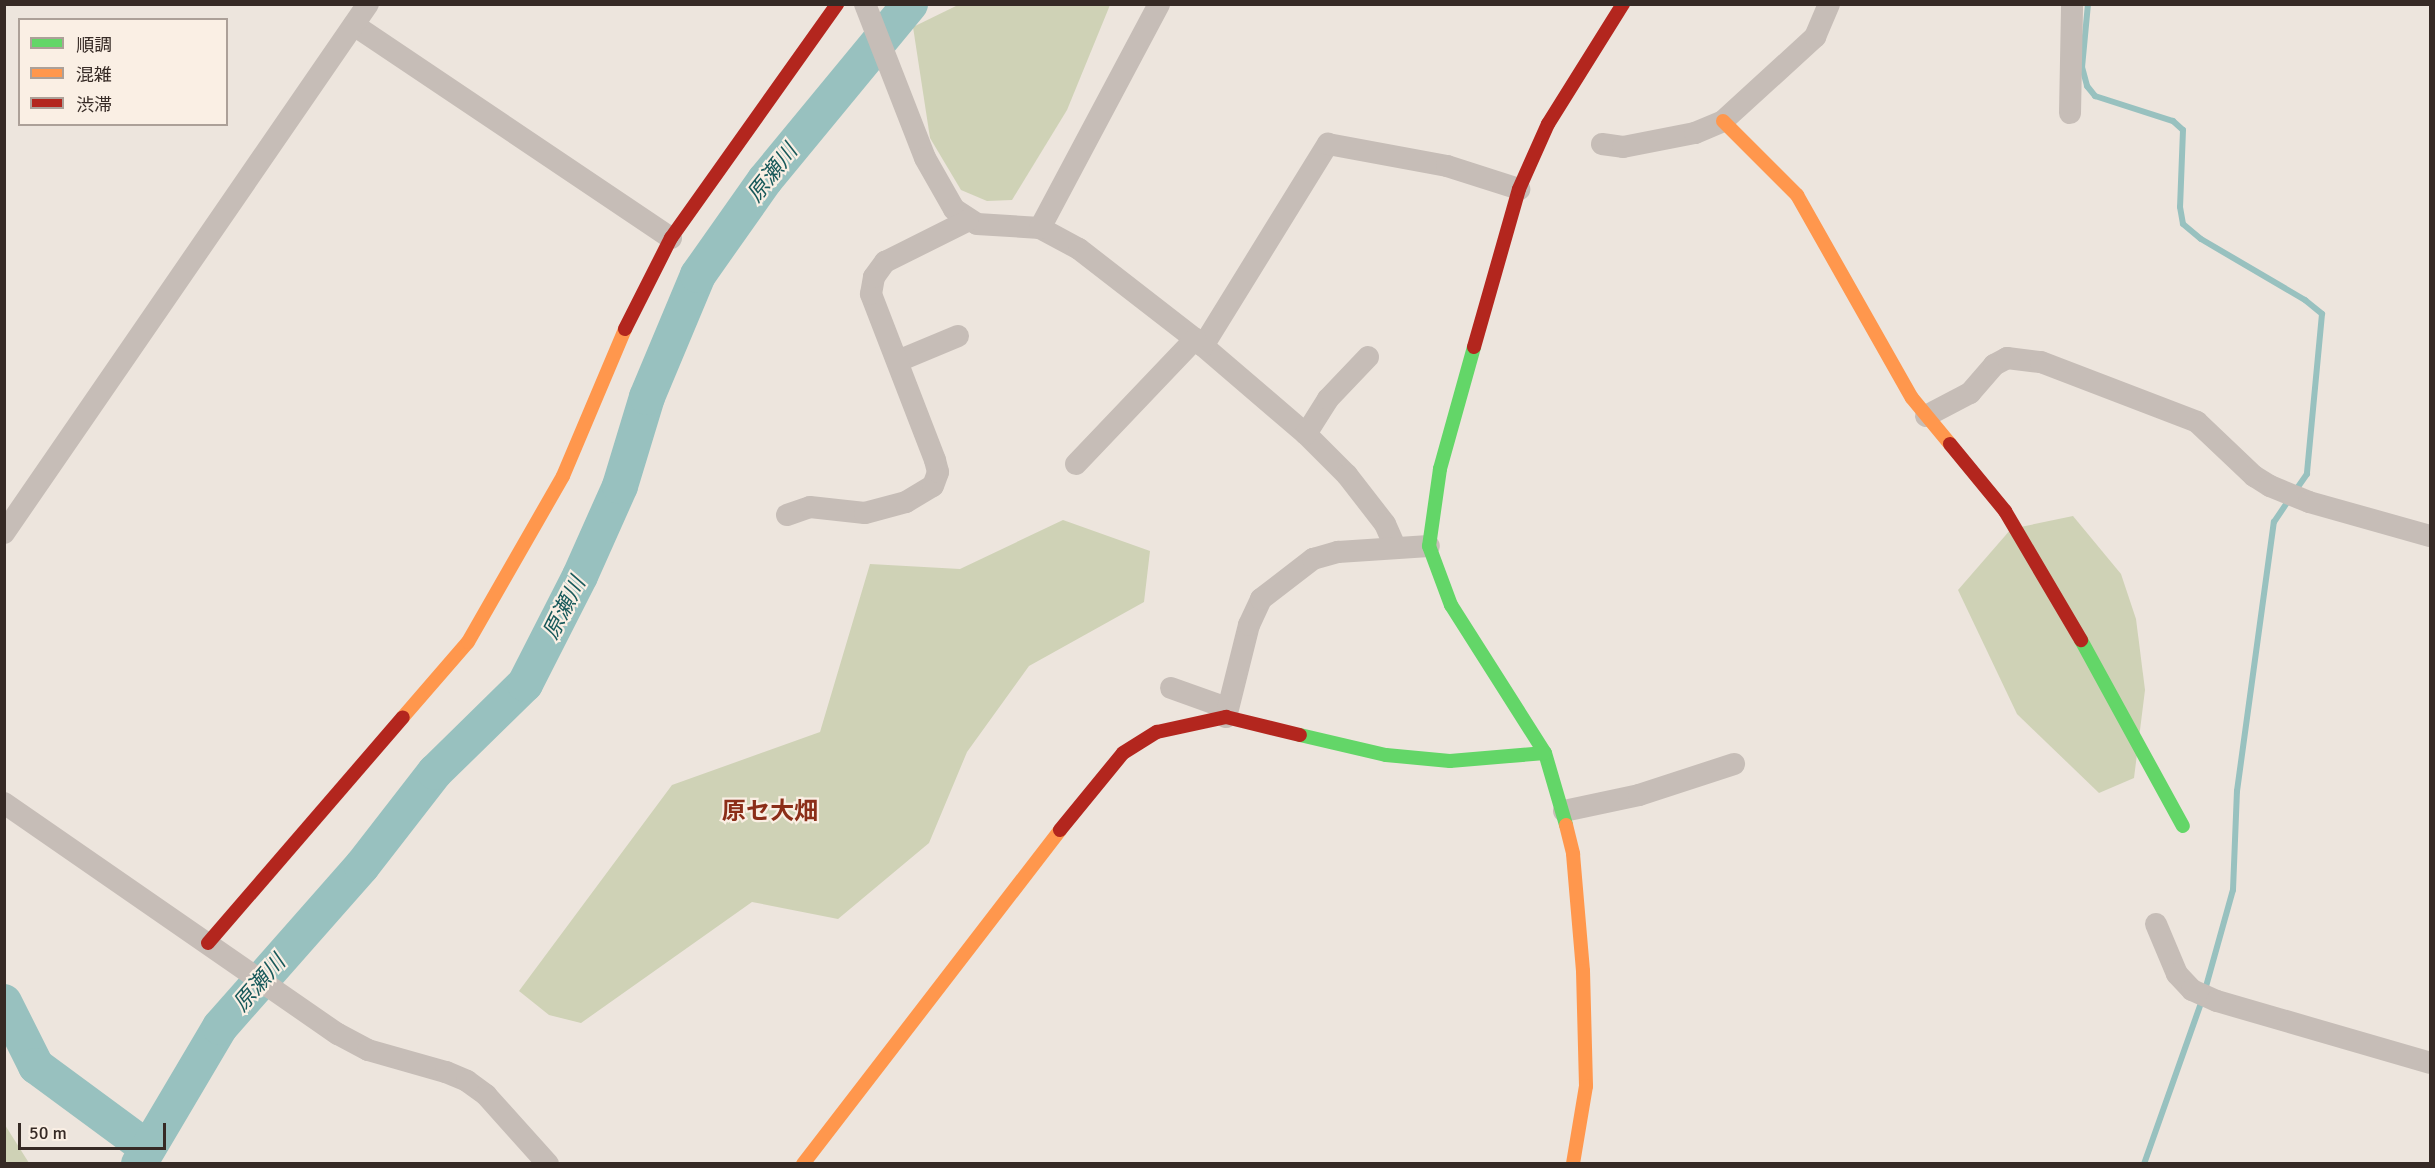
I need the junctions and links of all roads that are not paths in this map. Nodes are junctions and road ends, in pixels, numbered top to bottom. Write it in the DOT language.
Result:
graph roads {
  1 [pos="368,4"];
  2 [pos="837,4"];
  3 [pos="1159,4"];
  4 [pos="1623,4"];
  5 [pos="1829,4"];
  6 [pos="2072,4"];
  7 [pos="867,10"];
  8 [pos="354,24"];
  9 [pos="2070,113"];
  10 [pos="1723,121"];
  11 [pos="1602,144"];
  12 [pos="1519,189"];
  13 [pos="967,221"];
  14 [pos="1040,228"];
  15 [pos="671,238"];
  16 [pos="958,336"];
  17 [pos="1199,342"];
  18 [pos="1368,357"];
  19 [pos="898,361"];
  20 [pos="1926,416"];
  21 [pos="1306,434"];
  22 [pos="1077,464"];
  23 [pos="787,515"];
  24 [pos="4,533"];
  25 [pos="2430,536"];
  26 [pos="1395,546"];
  27 [pos="1429,546"];
  28 [pos="1171,688"];
  29 [pos="1226,712"];
  30 [pos="1545,753"];
  31 [pos="1734,764"];
  32 [pos="4,803"];
  33 [pos="1563,811"];
  34 [pos="2183,826"];
  35 [pos="2156,924"];
  36 [pos="211,945"];
  37 [pos="2430,1063"];
  38 [pos="548,1164"];
  39 [pos="803,1164"];
  40 [pos="1573,1164"];
  1 -- 8 [label="street"];
  2 -- 15 [label="street"];
  3 -- 14 [label="street"];
  4 -- 12 [label="street"];
  5 -- 10 [label="street"];
  6 -- 9 [label="street"];
  7 -- 13 [label="street"];
  8 -- 15 [label="street"];
  8 -- 24 [label="street"];
  10 -- 11 [label="street"];
  10 -- 20 [label="street"];
  12 -- 17 [label="street"];
  12 -- 27 [label="street"];
  13 -- 14 [label="street"];
  13 -- 19 [label="street"];
  14 -- 17 [label="street"];
  15 -- 36 [label="street"];
  16 -- 19 [label="street"];
  17 -- 21 [label="street"];
  17 -- 22 [label="street"];
  18 -- 21 [label="street"];
  19 -- 23 [label="street"];
  20 -- 25 [label="street"];
  20 -- 34 [label="street"];
  21 -- 26 [label="street"];
  26 -- 27 [label="street"];
  26 -- 29 [label="street"];
  27 -- 30 [label="street"];
  28 -- 29 [label="street"];
  29 -- 30 [label="street"];
  29 -- 39 [label="street"];
  30 -- 33 [label="street"];
  31 -- 33 [label="street"];
  32 -- 36 [label="street"];
  33 -- 40 [label="street"];
  35 -- 37 [label="street"];
  36 -- 38 [label="street"];
}
